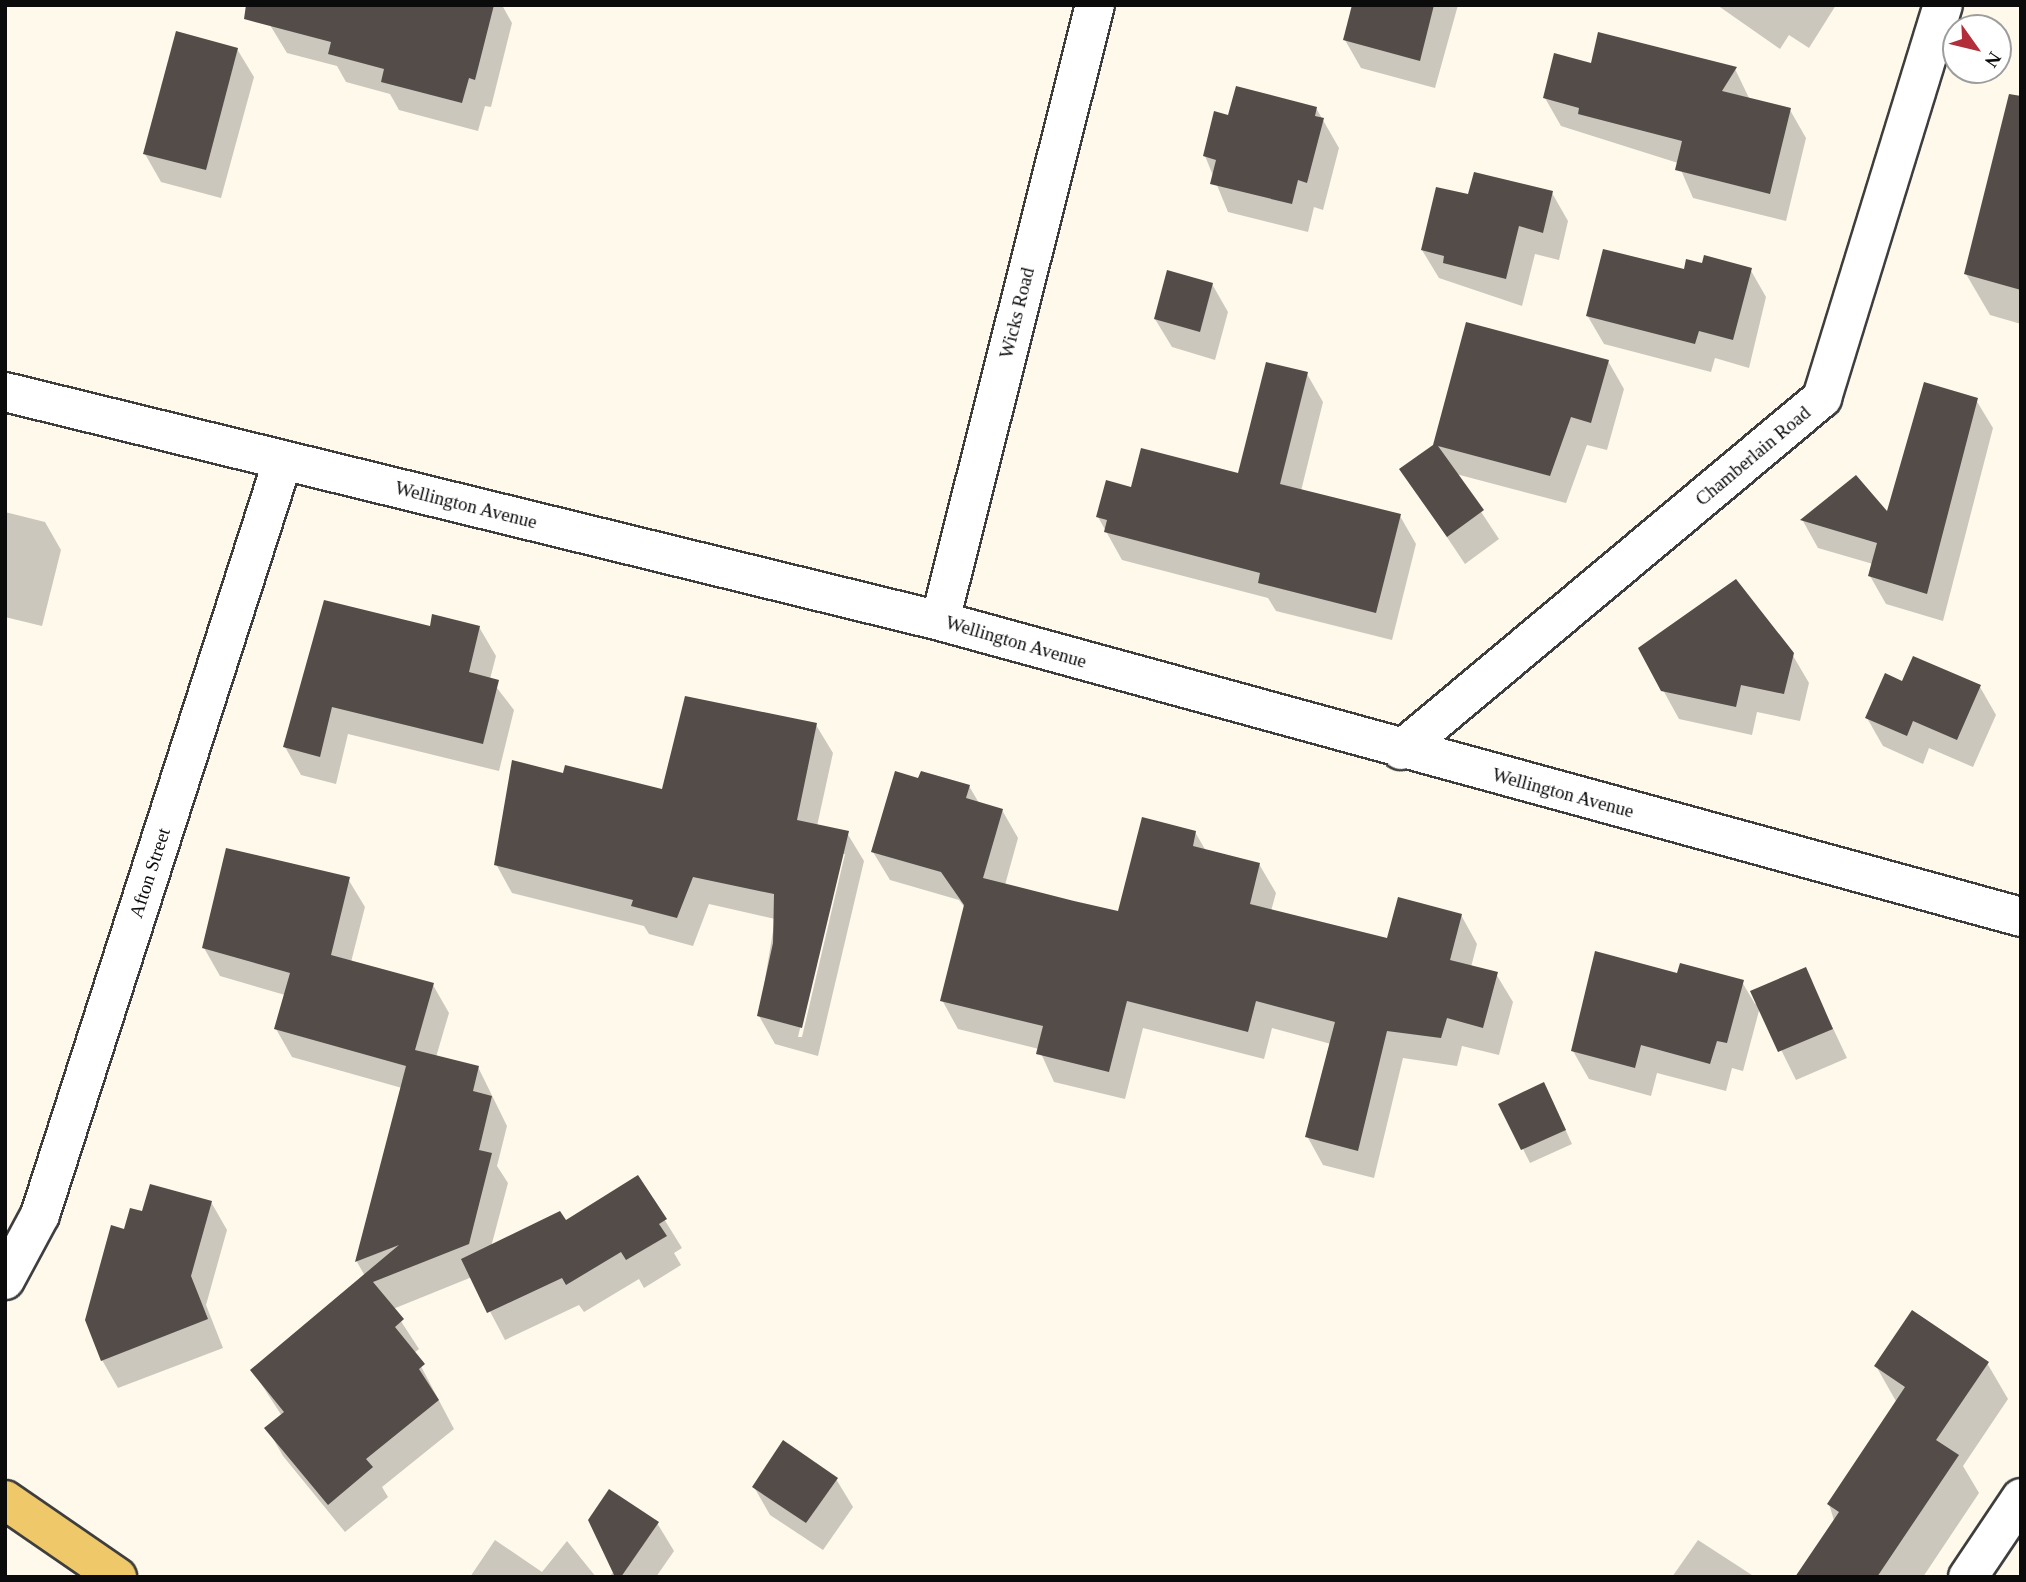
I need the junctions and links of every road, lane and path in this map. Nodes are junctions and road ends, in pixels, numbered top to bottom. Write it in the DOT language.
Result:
graph roads {
  1 [pos="1095,5"];
  2 [pos="1943,5"];
  3 [pos="5,392"];
  4 [pos="283,460"];
  5 [pos="940,621"];
  6 [pos="1401,750"];
  7 [pos="2021,917"];
  8 [pos="5,1280"];
  9 [pos="2021,1498"];
  10 [pos="5,1500"];
  11 [pos="108,1574"];
  12 [pos="1968,1577"];
  1 -- 5 [label="street, Wicks Road"];
  2 -- 6 [label="street, Chamberlain Road"];
  3 -- 4 [label="street, Wellington Avenue"];
  4 -- 5 [label="street, Wellington Avenue"];
  4 -- 8 [label="street, Afton Street"];
  5 -- 6 [label="street, Wellington Avenue"];
  6 -- 7 [label="street, Wellington Avenue"];
  9 -- 12 [label="street"];
  10 -- 11 [label="main road"];
}
